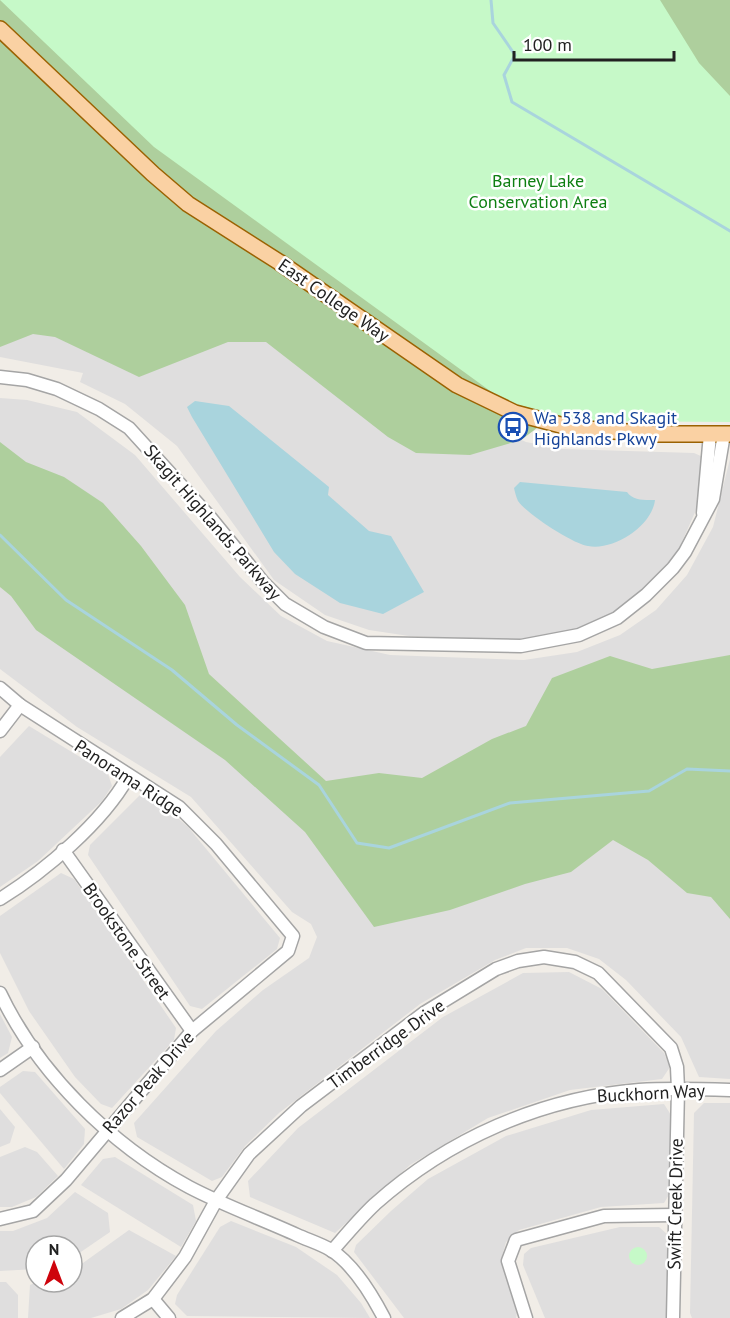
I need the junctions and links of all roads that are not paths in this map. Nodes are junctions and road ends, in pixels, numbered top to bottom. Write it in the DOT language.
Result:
graph roads {
  1 [pos="0,29"];
  2 [pos="0,377"];
  3 [pos="721,434"];
  4 [pos="0,688"];
  5 [pos="20,705"];
  6 [pos="0,731"];
  7 [pos="128,777"];
  8 [pos="63,850"];
  9 [pos="0,899"];
  10 [pos="292,936"];
  11 [pos="0,993"];
  12 [pos="192,1031"];
  13 [pos="33,1047"];
  14 [pos="0,1070"];
  15 [pos="678,1089"];
  16 [pos="730,1090"];
  17 [pos="106,1130"];
  18 [pos="217,1199"];
  19 [pos="674,1215"];
  20 [pos="0,1219"];
  21 [pos="332,1251"];
  22 [pos="153,1299"];
  23 [pos="122,1318"];
  24 [pos="169,1318"];
  25 [pos="384,1318"];
  26 [pos="526,1318"];
  27 [pos="673,1318"];
  1 -- 3 [label="main road, East College Way"];
  2 -- 3 [label="street, Skagit Highlands Parkway"];
  4 -- 5 [label="street, Panorama Ridge"];
  5 -- 6 [label="street"];
  5 -- 7 [label="street, Panorama Ridge"];
  7 -- 8 [label="street"];
  7 -- 10 [label="street, Panorama Ridge"];
  8 -- 9 [label="street"];
  8 -- 12 [label="street, Brookstone Street"];
  10 -- 12 [label="street, Razor Peak Drive"];
  11 -- 13 [label="street"];
  12 -- 17 [label="street, Razor Peak Drive"];
  13 -- 14 [label="street"];
  13 -- 17 [label="street"];
  15 -- 16 [label="street, Buckhorn Way"];
  15 -- 18 [label="street, Timberridge Drive"];
  15 -- 19 [label="street, Swift Creek Drive"];
  15 -- 21 [label="street, Buckhorn Way"];
  17 -- 18 [label="street"];
  17 -- 20 [label="street, Razor Peak Drive"];
  18 -- 21 [label="street"];
  18 -- 22 [label="street, Timberridge Drive"];
  19 -- 26 [label="street"];
  19 -- 27 [label="street, Swift Creek Drive"];
  21 -- 25 [label="street"];
  22 -- 23 [label="street, Timberridge Drive"];
  22 -- 24 [label="street"];
}
